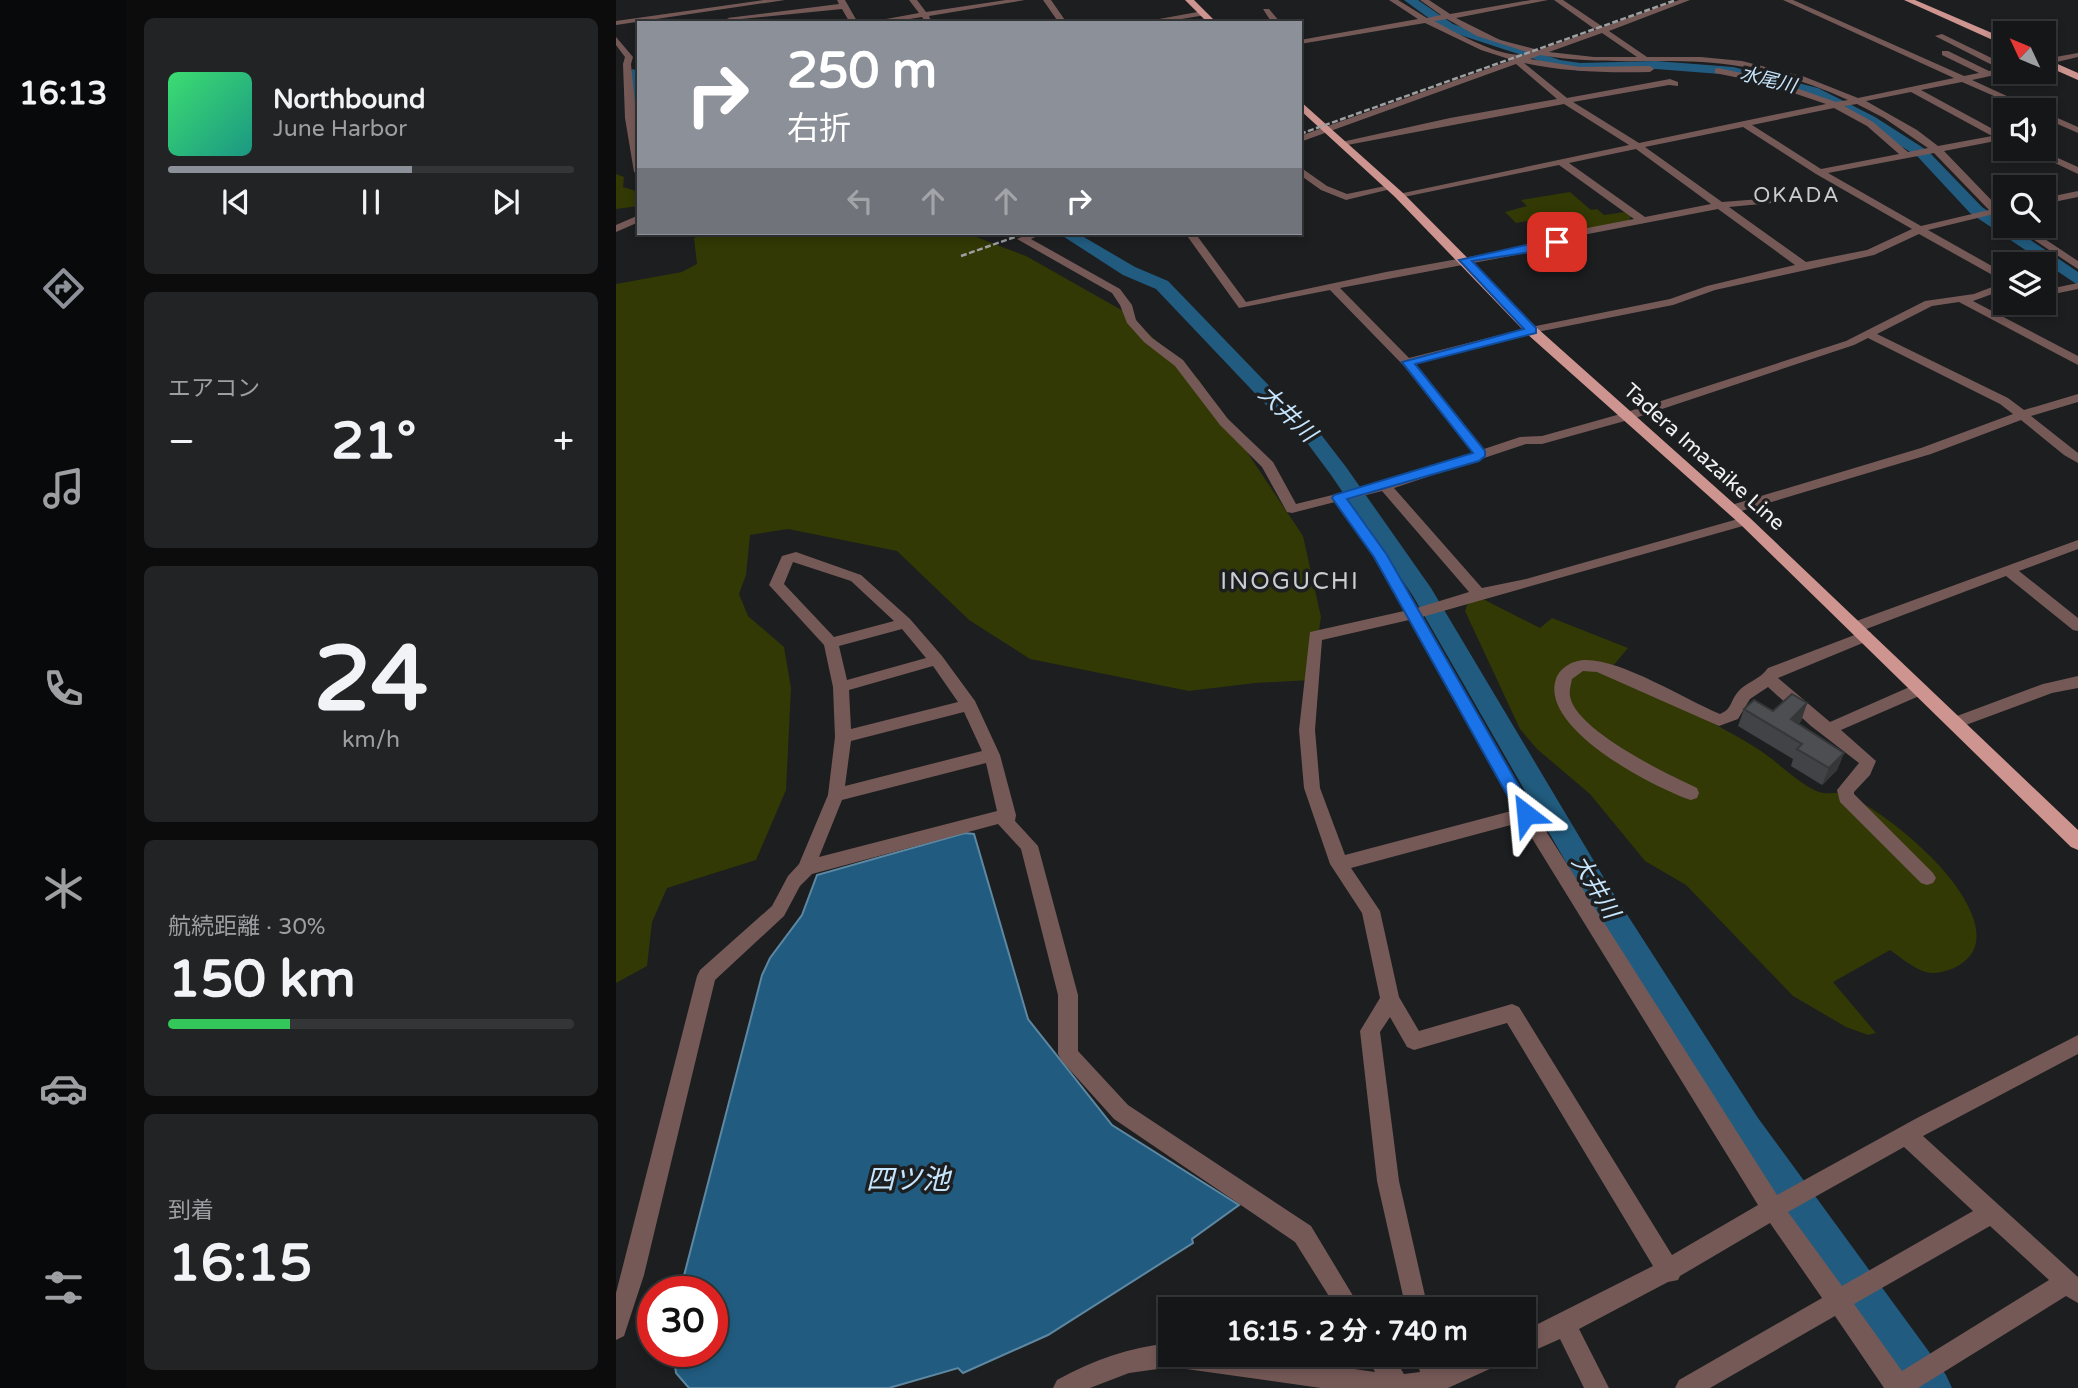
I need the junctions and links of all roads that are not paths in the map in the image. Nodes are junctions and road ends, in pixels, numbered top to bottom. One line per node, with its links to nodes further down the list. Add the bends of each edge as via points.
1 (781, 0): 15 (street)
2 (914, 0): 19 (street)
3 (1021, 0): 19 (street)
4 (1047, 0): 26 (street)
5 (1189, 0): 18 (main road)
6 (1393, 0): 21 (street)
7 (1424, 0): 20 (street)
8 (1544, 0): 20 (street)
9 (1558, 0): 31 (street)
10 (1660, 0): 31 (street)
11 (1686, 0): 32 (street)
12 (1787, 0): 52 (street)
13 (1908, 0): 33 (main road)
14 (1921, 0): 33 (main road)
15 (726, 3): 23 (street); 30 (street)
16 (843, 3): 23 (street); 24 (street)
17 (1266, 11): 29 (street)
18 (1203, 13): 27 (street); 28 (main road)
19 (922, 15): 22 (street); 25 (street)
20 (1447, 15): 21 (street); 38 (street, via 1486,36)
21 (1422, 19): 37 (street); 41 (street, via 1465,42)
22 (913, 20)
23 (732, 21)
24 (853, 21)
25 (928, 21)
26 (1062, 21)
27 (1153, 21)
28 (1211, 21)
29 (1275, 21)
30 (616, 23)
31 (1594, 23): 32 (street); 38 (street)
32 (1604, 30): 39 (street); 44 (street)
33 (1985, 33): 35 (main road)
34 (1939, 36): 47 (street)
35 (1993, 37)
36 (616, 39): 43 (street)
37 (1302, 42)
38 (1524, 48): 39 (street); 41 (street)
39 (1540, 52): 44 (street, via 1586,59); 45 (street)
40 (1945, 54): 50 (street)
41 (1504, 55): 45 (street); 62 (street)
42 (2078, 55): 46 (street)
43 (634, 57): 71 (street, via 627,64)
44 (1645, 59): 57 (street, via 1742,64 1820,85)
45 (1519, 60): 56 (street); 58 (street, via 1593,71 1721,72 1780,83); 62 (street)
46 (2056, 60)
47 (1993, 63)
48 (2056, 67): 51 (main road)
49 (1993, 73): 50 (street)
50 (1988, 74): 52 (street)
51 (2078, 77)
52 (1963, 79): 54 (street); 55 (street)
53 (1675, 84): 56 (street)
54 (1914, 90): 57 (street); 65 (street)
55 (2006, 98)
56 (1566, 101): 68 (street); 69 (street)
57 (1857, 101): 58 (street); 70 (street)
58 (1829, 105): 61 (street); 72 (street, via 1880,132)
59 (1302, 106): 62 (main road, Tadera Imazaike Line)
60 (2058, 121): 64 (street)
61 (1743, 123): 69 (street); 77 (street)
62 (1322, 125): 63 (street); 66 (street); 68 (main road, Tadera Imazaike Line)
63 (1302, 127)
64 (2078, 130)
65 (1993, 131)
66 (1302, 138)
67 (1993, 139): 70 (street)
68 (1342, 143): 78 (main road, Tadera Imazaike Line)
69 (1636, 145): 74 (street); 83 (street)
70 (1938, 150): 72 (street); 82 (street)
71 (637, 152)
72 (1907, 156): 77 (street)
73 (2056, 161): 75 (street)
74 (1561, 162): 78 (street); 86 (street)
75 (2078, 171)
76 (1302, 172): 78 (street, via 1346,197)
77 (1819, 172): 88 (street)
78 (1394, 191): 92 (main road, Tadera Imazaike Line)
79 (2078, 194): 81 (street)
80 (1782, 199): 83 (street)
81 (2056, 199)
82 (1993, 203)
83 (1721, 205): 86 (street); 93 (street)
84 (1993, 213): 88 (street)
85 (637, 219): 87 (street)
86 (1643, 220): 92 (street, via 1586,231 1537,248)
87 (616, 229)
88 (1921, 229): 93 (street, via 1870,253); 95 (street)
89 (1028, 235): 111 (street, via 1022,239 1116,291 1131,321 1179,363 1224,422 1268,465 1292,509)
90 (1191, 235): 96 (street, via 1243,306)
91 (2036, 238): 94 (street)
92 (1464, 260): 96 (street); 101 (main road, Tadera Imazaike Line)
93 (1804, 266): 101 (street, via 1673,302)
94 (2078, 266)
95 (1993, 271)
96 (1332, 287): 104 (street)
97 (2075, 287): 98 (street)
98 (2056, 291)
99 (1993, 292): 100 (street)
100 (1962, 299): 102 (street, via 1929,303); 103 (street)
101 (1531, 330): 104 (street); 107 (main road, Tadera Imazaike Line)
102 (1868, 334): 106 (street); 107 (street)
103 (2078, 361)
104 (1408, 362): 108 (street)
105 (2078, 398): 106 (street)
106 (2024, 415): 109 (street); 112 (street, via 1926,451)
107 (1628, 416): 108 (street); 112 (main road, Tadera Imazaike Line)
108 (1481, 454): 110 (street)
109 (2078, 459)
110 (1385, 486): 111 (street); 116 (street)
111 (1339, 498): 117 (street, via 1380,555)
112 (1733, 509): 113 (main road, Tadera Imazaike Line)
113 (1745, 521): 116 (street, via 1579,571); 120 (main road, Tadera Imazaike Line)
114 (2078, 544): 115 (street)
115 (2008, 570): 119 (street); 120 (street)
116 (1479, 594): 117 (street)
117 (1413, 614): 134 (street); 137 (street, via 1315,636 1307,730 1312,788)
118 (905, 623): 121 (street); 121 (street, via 856,578 796,557 787,559 776,585); 122 (street)
119 (2078, 626)
120 (1861, 631): 123 (street); 126 (main road, Tadera Imazaike Line)
121 (831, 643): 125 (street)
122 (937, 660): 125 (street); 127 (street)
123 (1769, 679): 129 (street); 132 (street, via 1743,696 1731,718 1719,720 1593,666 1576,667 1566,675 1562,696 1578,727)
124 (2078, 682): 128 (street)
125 (841, 687): 130 (street)
126 (1920, 689): 128 (main road, Tadera Imazaike Line); 129 (street)
127 (969, 705): 130 (street); 131 (street)
128 (1955, 723): 136 (main road, Tadera Imazaike Line)
129 (1829, 729): 139 (street, via 1868,761 1845,790 1846,797)
130 (843, 737): 133 (street)
131 (992, 755): 133 (street); 135 (street)
132 (1690, 793)
133 (836, 795): 138 (street)
134 (1526, 814): 137 (street); 143 (street)
135 (1007, 815): 138 (street); 147 (street, via 1006,823 1029,846 1068,995 1068,1054 1121,1112 1303,1234)
136 (2075, 836)
137 (1339, 864): 140 (street, via 1371,911)
138 (806, 868): 151 (street, via 778,911 707,976)
139 (1927, 878)
140 (1390, 999): 145 (street, via 1414,1041 1512,1013); 148 (street, via 1370,1031 1388,1181)
141 (2078, 1044): 142 (street)
142 (1906, 1135): 143 (street); 144 (street)
143 (1773, 1209): 145 (street); 149 (street)
144 (1991, 1213): 146 (street); 149 (street)
145 (1670, 1272): 150 (street)
146 (2072, 1287): 158 (street)
147 (1342, 1297)
148 (1414, 1297)
149 (1837, 1299): 158 (street); 161 (street)
150 (1565, 1325): 152 (street); 160 (street)
151 (616, 1328)
152 (1536, 1338)
153 (1386, 1367): 157 (street)
154 (1430, 1367): 156 (street)
155 (1468, 1367): 156 (street)
156 (1434, 1382): 157 (street)
157 (1398, 1387): 159 (street, via 1172,1355 1138,1357)
158 (1898, 1387)
159 (1065, 1388)
160 (1597, 1388)
161 (1687, 1388)

